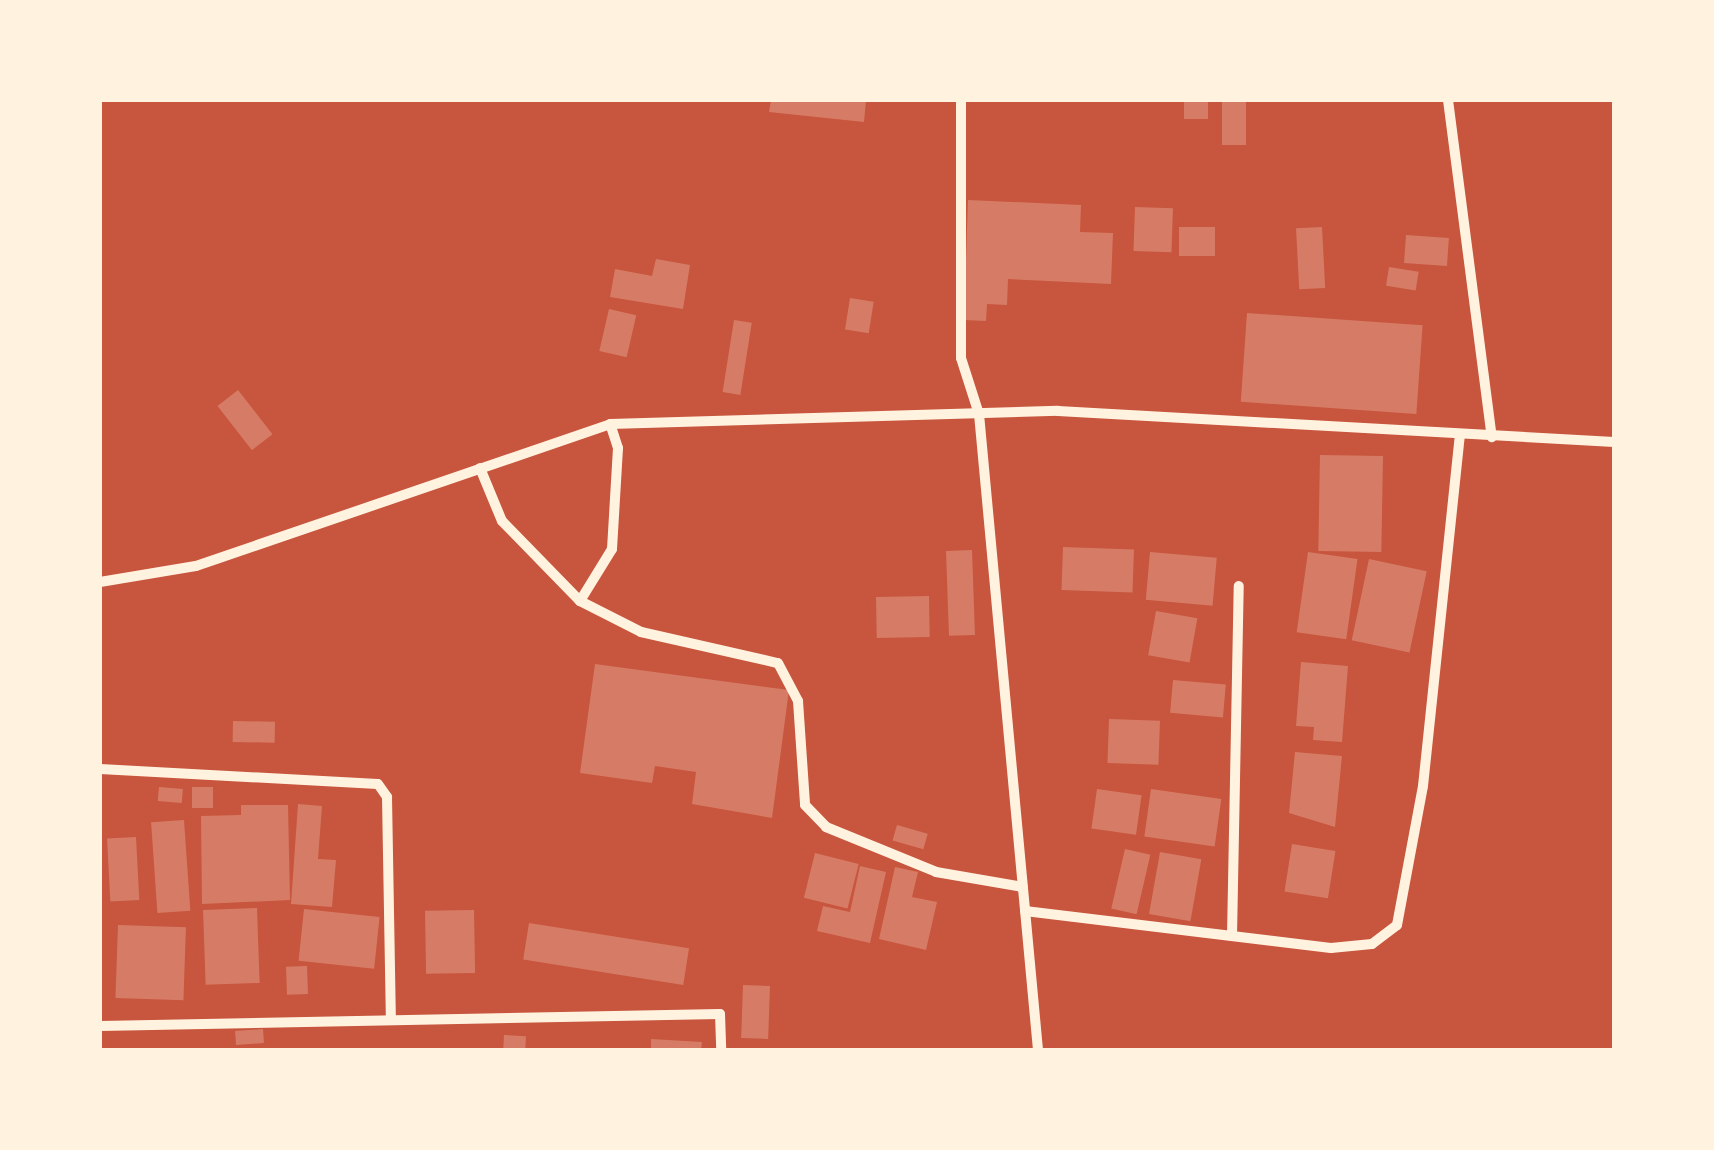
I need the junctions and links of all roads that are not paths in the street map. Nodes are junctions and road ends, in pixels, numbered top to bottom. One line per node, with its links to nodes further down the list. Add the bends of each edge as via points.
1 (961, 100): 3 (street, via 960,358)
2 (1448, 100): 6 (street)
3 (979, 414): 4 (street); 5 (street); 13 (street)
4 (610, 424): 8 (street); 11 (street, via 618,448 612,550)
5 (1460, 435): 6 (street); 15 (street, via 1423,786 1397,925 1372,944 1330,948)
6 (1492, 437): 7 (street)
7 (1614, 442)
8 (480, 468): 9 (street, via 196,566); 11 (street, via 502,521)
9 (100, 582)
10 (1239, 586): 15 (street)
11 (580, 602): 13 (street, via 640,632 778,663 798,701 805,805 826,826 936,872)
12 (100, 769): 16 (street, via 378,784 387,797)
13 (1023, 887): 14 (street)
14 (1025, 911): 15 (street); 19 (street)
15 (1232, 936)
16 (391, 1020): 17 (street); 18 (street, via 720,1014)
17 (100, 1026)
18 (721, 1050)
19 (1038, 1050)

